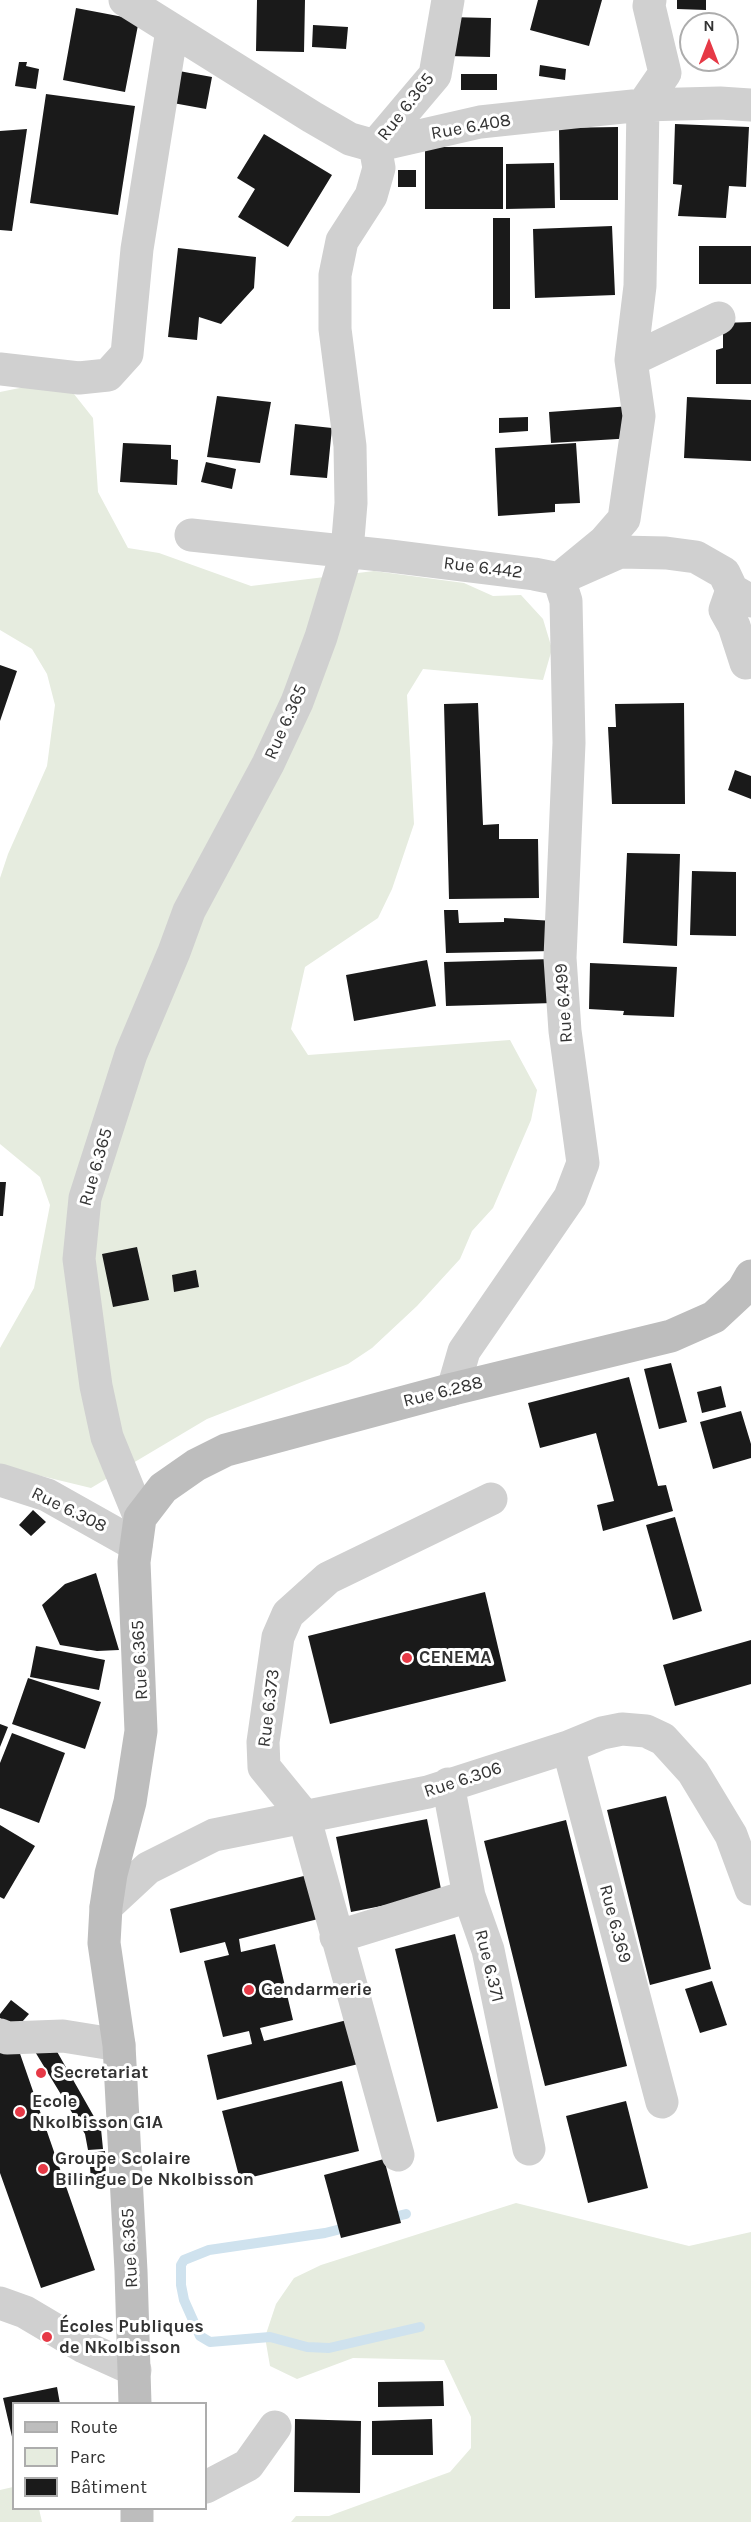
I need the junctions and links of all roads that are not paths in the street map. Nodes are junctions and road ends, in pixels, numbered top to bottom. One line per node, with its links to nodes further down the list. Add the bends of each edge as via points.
1 (125, 0): 4 (street)
2 (448, 0): 7 (street, Rue 6.365, via 435,75)
3 (650, 0): 5 (street, via 665,73)
4 (172, 30): 7 (street, via 350,139); 10 (street, via 137,249 127,354 108,375 79,378)
5 (643, 105): 6 (street, Rue 6.408); 7 (street, Rue 6.408, via 480,122); 9 (street, via 640,286)
6 (751, 105)
7 (375, 146): 12 (street, Rue 6.365, via 379,168 371,196 342,242 335,275 335,329 350,446)
8 (719, 318): 9 (street)
9 (631, 360): 13 (street, via 639,416 624,519 604,542)
10 (0, 369)
11 (191, 535): 12 (street, Rue 6.442)
12 (347, 551): 13 (street, Rue 6.442); 20 (street, Rue 6.365, via 297,702 189,911 131,1054 85,1198 79,1259 96,1386 107,1437)
13 (559, 579): 14 (street, via 620,552 666,553 696,557 724,573); 17 (street, Rue 6.499, via 566,601 569,743 560,958 565,1031 583,1162 570,1197 464,1351)
14 (741, 596): 15 (street, via 725,610)
15 (746, 663)
16 (751, 1276): 17 (street, Rue 6.288, via 743,1290 714,1317 671,1336)
17 (453, 1389): 20 (street, Rue 6.288, via 226,1449 163,1488)
18 (0, 1480): 20 (street, Rue 6.308)
19 (490, 1499): 23 (street, Rue 6.373, via 328,1578 288,1614 278,1637 263,1742 264,1767)
20 (138, 1532): 26 (street, Rue 6.365, via 134,1562 141,1731 130,1802)
21 (568, 1746): 22 (street, Rue 6.306); 24 (street, Rue 6.306, via 622,1729 646,1731 663,1739 693,1772 725,1826); 30 (street, Rue 6.369)
22 (448, 1784): 23 (street, Rue 6.306, via 428,1792); 25 (street, Rue 6.371)
23 (304, 1816): 26 (street, Rue 6.306, via 214,1836 192,1845 148,1868); 27 (street, Rue 6.373)
24 (751, 1889)
25 (469, 1896): 27 (street); 31 (street, Rue 6.371, via 488,1950)
26 (106, 1907): 29 (street, Rue 6.365, via 105,1943)
27 (336, 1937): 32 (street, Rue 6.373)
28 (0, 2036): 29 (street, via 63,2036)
29 (119, 2045): 34 (street, Rue 6.365)
30 (662, 2102)
31 (529, 2149)
32 (398, 2155)
33 (0, 2303): 34 (street, via 25,2312 84,2347)
34 (135, 2370): 35 (street, Rue 6.365)
35 (135, 2402)
36 (275, 2427): 37 (street, via 248,2465)
37 (207, 2486)

